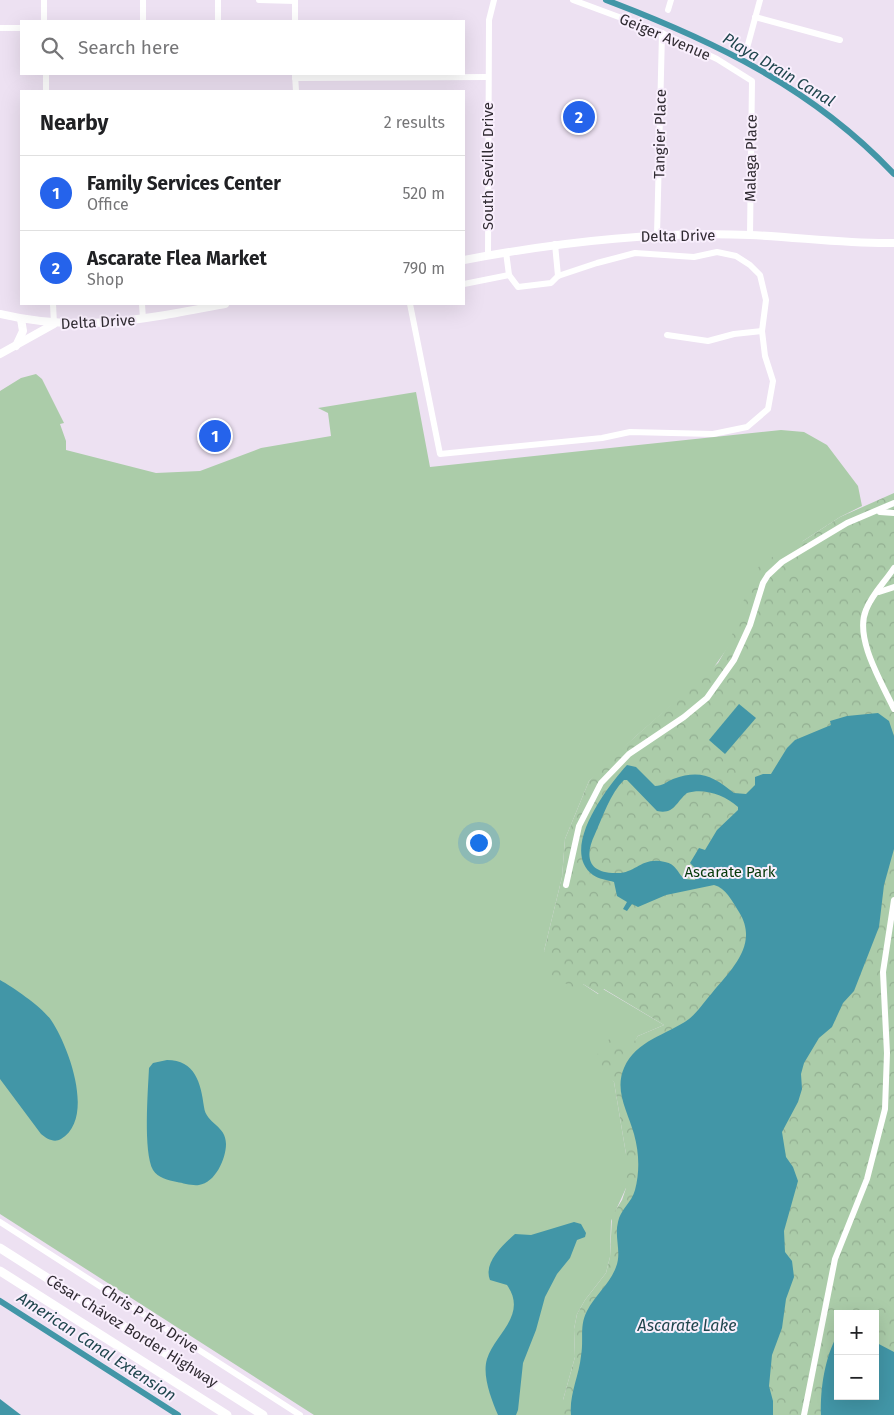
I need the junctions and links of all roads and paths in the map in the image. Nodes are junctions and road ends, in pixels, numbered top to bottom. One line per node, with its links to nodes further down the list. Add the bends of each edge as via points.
1 (44, 0): 12 (street)
2 (143, 0): 13 (street)
3 (218, 0): 14 (street)
4 (259, 0): 5 (street)
5 (296, 0): 15 (street)
6 (494, 0): 23 (street, South Seville Drive, via 489,20)
7 (573, 0): 18 (street, Geiger Avenue)
8 (671, 0): 10 (street)
9 (760, 0): 11 (street)
10 (668, 10)
11 (755, 17): 19 (street); 20 (street)
12 (44, 20)
13 (143, 20)
14 (218, 20)
15 (295, 20)
16 (0, 28): 17 (street)
17 (20, 28)
18 (662, 34): 24 (street, Geiger Avenue, via 717,59); 27 (street, Tangier Place)
19 (840, 40)
20 (747, 48)
21 (46, 75): 25 (street)
22 (295, 76): 23 (street); 26 (street)
23 (488, 77): 32 (street, South Seville Drive)
24 (752, 81): 28 (street, Malaga Place)
25 (46, 90)
26 (296, 90)
27 (657, 235): 28 (main road, Delta Drive); 30 (main road, Delta Drive)
28 (750, 235): 29 (main road, Delta Drive)
29 (894, 243)
30 (555, 244): 31 (main road, Delta Drive); 35 (street)
31 (506, 252): 32 (main road, Delta Drive); 34 (street)
32 (488, 255): 33 (main road, Delta Drive)
33 (465, 260)
34 (509, 275): 35 (street, via 518,287 551,283); 36 (street)
35 (558, 276): 45 (street, via 636,253 694,257 717,252 736,256 750,264 760,276 766,300)
36 (465, 284)
37 (53, 305): 44 (street)
38 (142, 305): 43 (street)
39 (219, 305): 43 (main road, Delta Drive)
40 (410, 305): 45 (street, via 438,451 445,455 630,432 713,434 747,428 768,409 773,381)
41 (0, 314): 42 (main road, Delta Drive)
42 (21, 319): 44 (main road, Delta Drive); 47 (main road, via 23,331)
43 (142, 319): 44 (main road, Delta Drive)
44 (54, 324): 47 (main road)
45 (762, 331): 46 (street, via 708,341)
46 (667, 335)
47 (16, 346): 48 (main road)
48 (0, 354)
49 (894, 504): 50 (street)
50 (876, 512): 51 (street); 56 (street, via 847,523 782,562 768,575 734,660 707,698 684,718 628,754 602,783 579,826)
51 (894, 513)
52 (894, 568): 54 (street)
53 (894, 587): 54 (street)
54 (876, 593): 55 (street, via 864,614 863,634)
55 (894, 709)
56 (566, 885)
57 (894, 900): 64 (street, via 883,972 887,1054 885,1109 867,1179 835,1259)
58 (0, 1222): 63 (street, Chris P Fox Drive)
59 (0, 1248): 62 (highway, César Chávez Border Highway)
60 (0, 1271): 61 (highway, César Chávez Border Highway)
61 (227, 1415)
62 (263, 1415)
63 (300, 1415)
64 (804, 1415)

